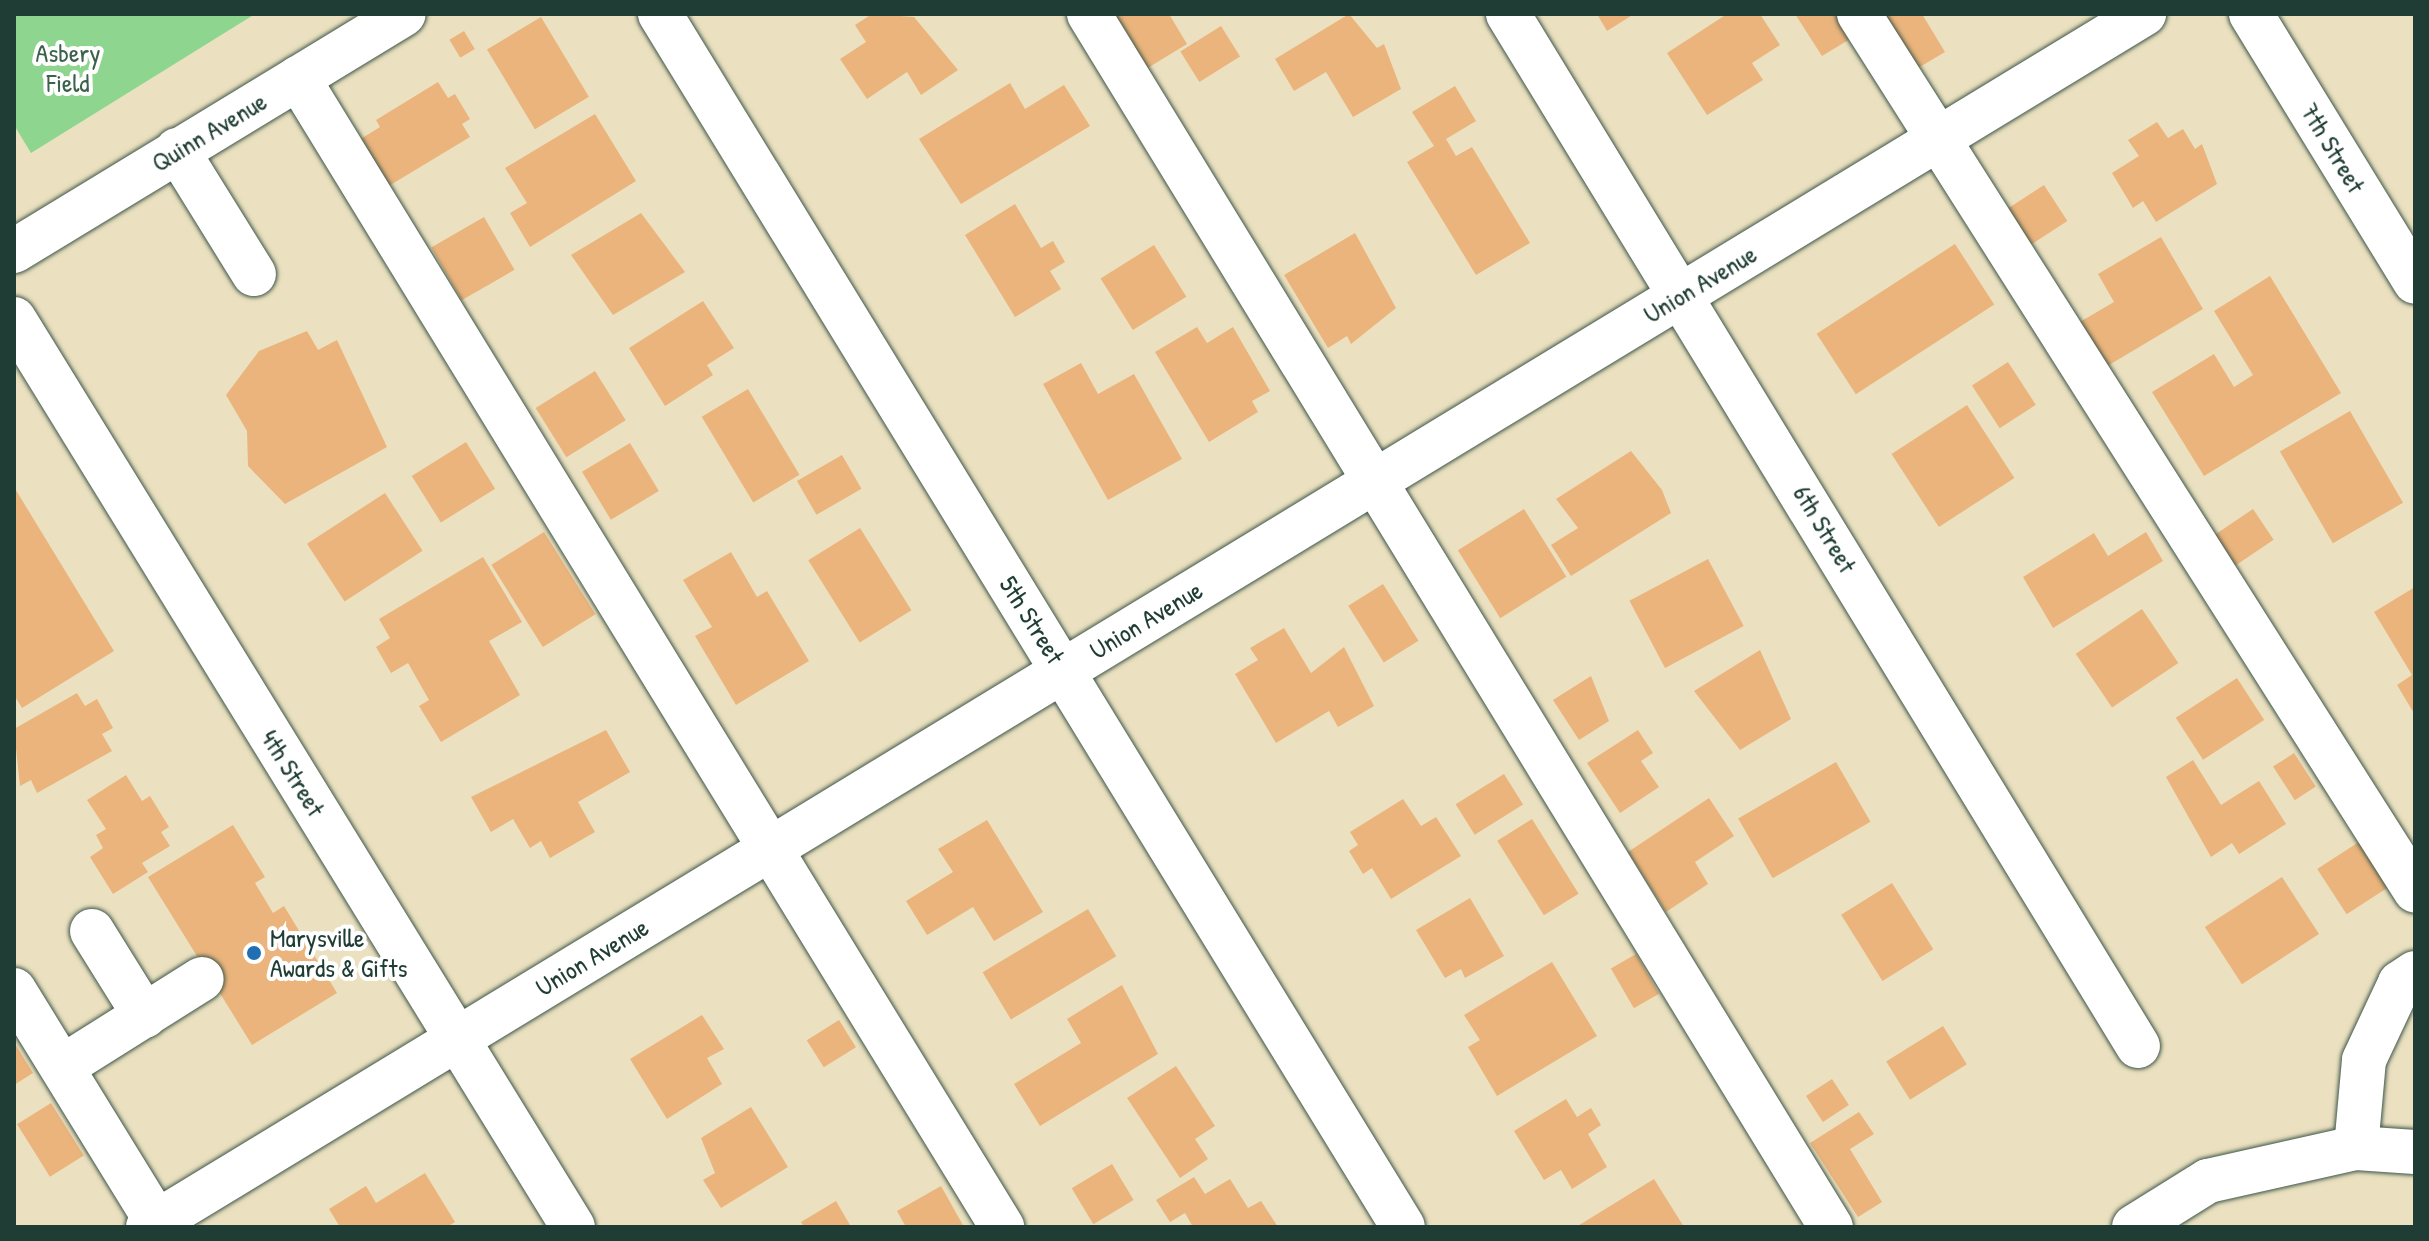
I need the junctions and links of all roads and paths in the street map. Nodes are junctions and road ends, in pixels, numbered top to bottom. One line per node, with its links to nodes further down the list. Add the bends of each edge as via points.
1 (404, 14): 8 (street, Quinn Avenue)
2 (660, 14): 17 (street, 5th Street)
3 (1089, 14): 16 (street)
4 (1508, 14): 14 (street, 6th Street)
5 (1859, 14): 9 (street)
6 (2144, 14): 9 (street, Union Avenue)
7 (2251, 14): 13 (street, 7th Street)
8 (298, 78): 10 (street, Quinn Avenue); 18 (street)
9 (1936, 140): 14 (street, Union Avenue); 19 (street)
10 (177, 150): 11 (street, Quinn Avenue); 12 (street)
11 (14, 251)
12 (254, 274)
13 (2415, 282)
14 (1683, 294): 16 (street, Union Avenue); 26 (street, 6th Street)
15 (14, 319): 25 (street, 4th Street)
16 (1376, 480): 17 (street, Union Avenue); 34 (street)
17 (1063, 671): 18 (street, Union Avenue); 33 (street, 5th Street)
18 (770, 849): 25 (street, Union Avenue); 32 (street)
19 (2415, 890)
20 (92, 931): 24 (street)
21 (2415, 973): 28 (street, via 2400,983 2364,1060)
22 (202, 979): 24 (street)
23 (14, 990): 27 (street)
24 (145, 1016): 27 (street)
25 (457, 1039): 30 (street, Union Avenue); 31 (street, 4th Street)
26 (2138, 1046)
27 (62, 1067): 30 (street)
28 (2356, 1148): 29 (street); 35 (street, via 2208,1181)
29 (2415, 1152)
30 (155, 1225)
31 (573, 1227)
32 (1002, 1227)
33 (1403, 1227)
34 (1831, 1227)
35 (2134, 1227)

